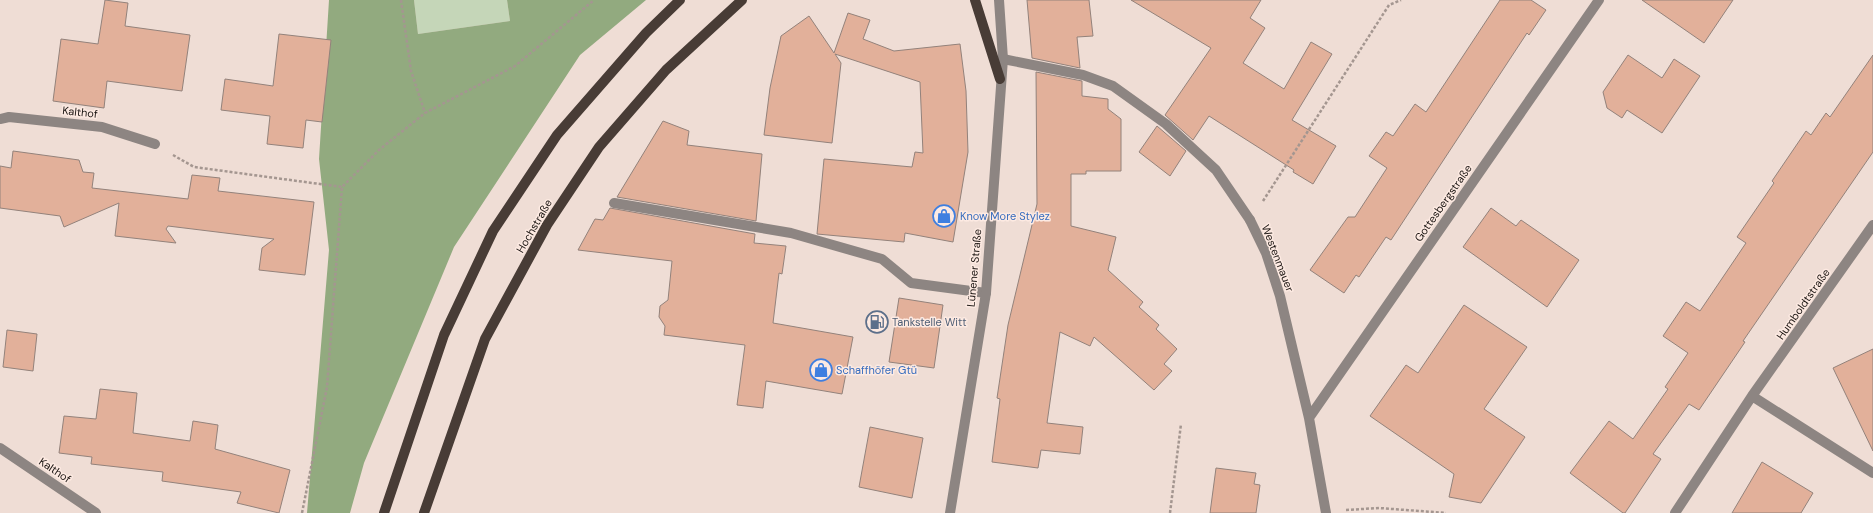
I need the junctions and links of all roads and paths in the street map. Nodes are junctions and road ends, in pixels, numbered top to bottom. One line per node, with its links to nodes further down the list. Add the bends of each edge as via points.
1 (401, 0): 11 (path, via 411,71)
2 (594, 0): 11 (path, via 515,66)
3 (680, 0): 27 (main road, via 646,33 557,135 494,231 444,334)
4 (742, 0): 28 (main road, Hochstraße, via 666,70 604,141 547,224 485,339)
5 (975, 0): 10 (main road)
6 (999, 0): 9 (street, Lünener Straße)
7 (1401, 0): 16 (path, via 1389,6)
8 (1597, 1): 20 (street, Gottesbergstraße)
9 (1002, 59): 10 (street, Lünener Straße); 16 (street, Westenmauer, via 1083,75 1113,86 1166,124 1216,170)
10 (1000, 79): 18 (street, Lünener Straße)
11 (425, 113): 14 (path, via 379,150)
12 (0, 119): 13 (street, Kalthof, via 9,117 102,127)
13 (155, 144): 14 (path, via 194,167)
14 (342, 187): 26 (path, via 326,387)
15 (614, 203): 18 (street, via 791,234 882,259 912,283)
16 (1250, 220): 20 (street, Westenmauer, via 1266,253 1280,296)
17 (1873, 225): 19 (street, Humboldtstraße)
18 (986, 293): 29 (street, Lünener Straße)
19 (1752, 396): 23 (street); 32 (street, Humboldtstraße)
20 (1308, 418): 24 (street, Westenmauer)
21 (1181, 424): 30 (path)
22 (0, 448): 25 (street, Kalthof)
23 (1873, 473)
24 (1326, 512): 31 (path, via 1379,508)
25 (96, 513)
26 (302, 513)
27 (384, 513)
28 (424, 513)
29 (950, 513)
30 (1170, 513)
31 (1446, 513)
32 (1675, 513)

